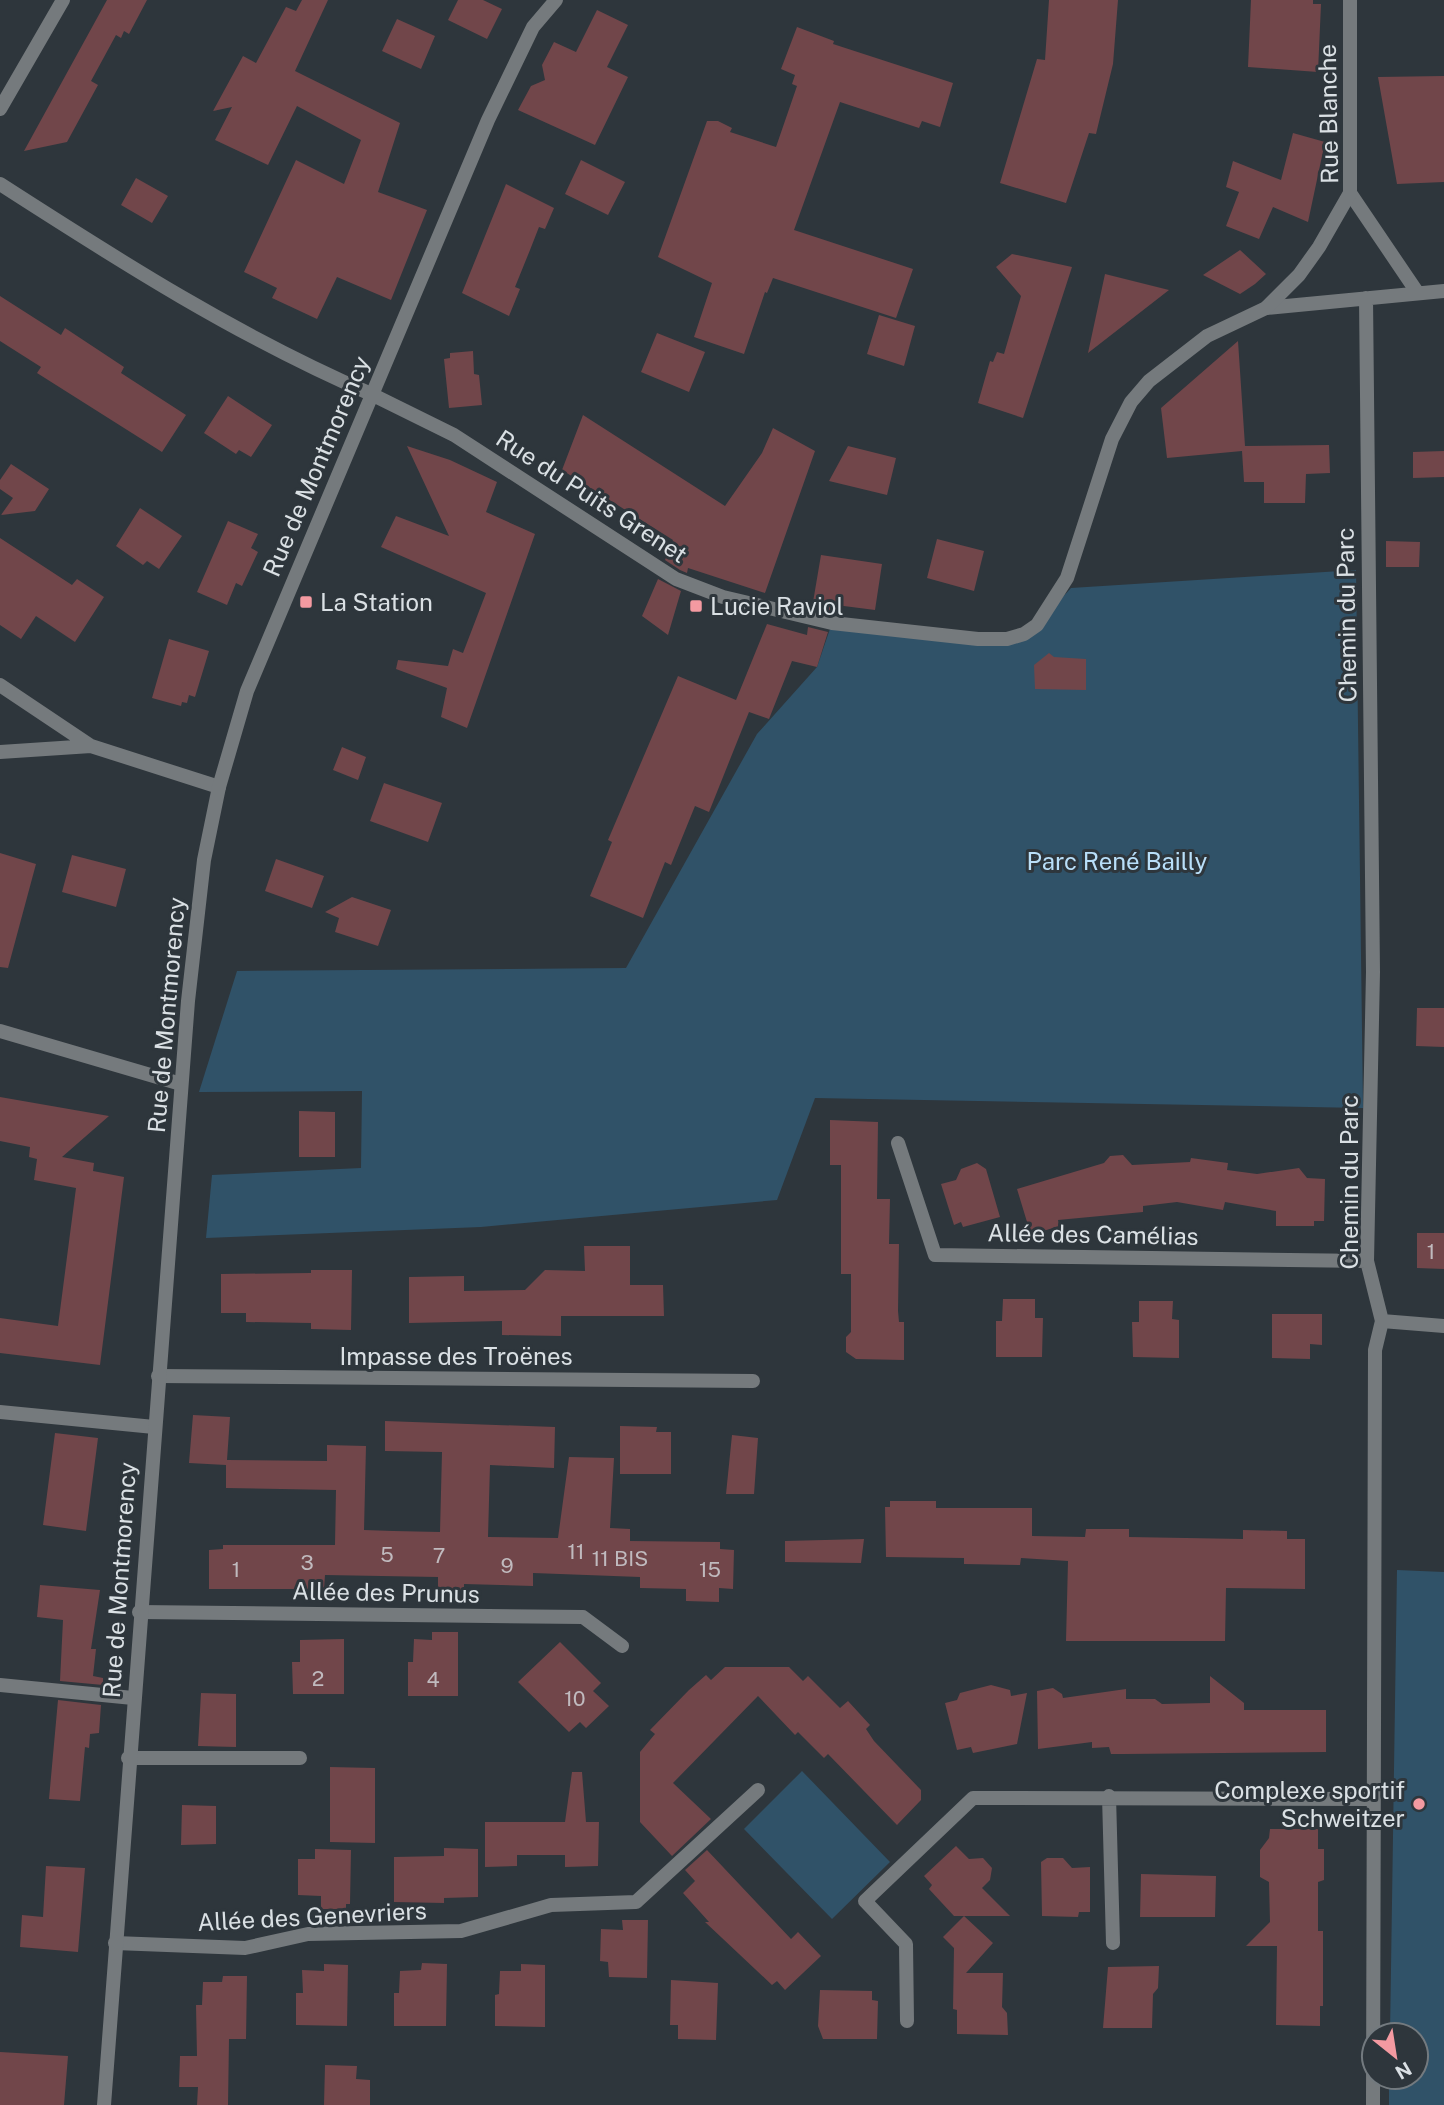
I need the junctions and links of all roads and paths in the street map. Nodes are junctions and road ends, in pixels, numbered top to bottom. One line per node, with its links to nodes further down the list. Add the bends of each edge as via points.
1 (64, 0): 4 (street)
2 (556, 0): 11 (street, Rue de Montmorency, via 533,27 494,108)
3 (1350, 0): 6 (street, Rue Blanche)
4 (0, 109)
5 (0, 184): 11 (street, Rue du Puits Grenet, via 161,288)
6 (1350, 193): 8 (street, Rue Blanche); 10 (street, via 1299,275)
7 (1444, 291): 8 (street, Rue du Puits Grenet)
8 (1417, 292): 9 (street, Rue du Puits Grenet)
9 (1366, 298): 10 (street, Rue du Puits Grenet); 19 (street, Chemin du Parc, via 1373,972)
10 (1266, 308): 11 (street, Rue du Puits Grenet, via 1207,336 1149,381 1131,402 1112,439 1067,578 1037,625 1007,639 832,623 711,593 665,572 454,435)
11 (371, 394): 15 (street, Rue de Montmorency, via 247,691)
12 (0, 685): 13 (street)
13 (91, 746): 14 (street); 15 (street)
14 (0, 752)
15 (219, 787): 17 (street, Rue de Montmorency, via 204,860)
16 (0, 1031): 17 (street)
17 (181, 1084): 22 (street, Rue de Montmorency)
18 (898, 1143): 19 (street, Allée des Camélias, via 935,1255)
19 (1367, 1261): 20 (street, Chemin du Parc)
20 (1382, 1321): 21 (street); 34 (street, Chemin du Parc, via 1375,1350)
21 (1444, 1326)
22 (158, 1376): 23 (street, Impasse des Troënes); 25 (street, Rue de Montmorency)
23 (753, 1381)
24 (0, 1412): 25 (street)
25 (154, 1427): 26 (street, Rue de Montmorency)
26 (139, 1612): 27 (street, Allée des Prunus, via 583,1617); 29 (street, Rue de Montmorency)
27 (622, 1646)
28 (0, 1685): 29 (street)
29 (133, 1698): 30 (street, Rue de Montmorency)
30 (128, 1758): 31 (street); 35 (street, Rue de Montmorency)
31 (300, 1758)
32 (758, 1790): 35 (street, Allée des Genevriers, via 636,1902 551,1905 461,1931 308,1934 244,1948)
33 (1109, 1796): 34 (street); 36 (street); 37 (street, via 973,1798 865,1901 906,1944)
34 (1372, 1799): 39 (street, Chemin du Parc)
35 (115, 1943): 38 (street, Rue de Montmorency)
36 (1113, 1943)
37 (907, 2021)
38 (104, 2105)
39 (1373, 2105)

